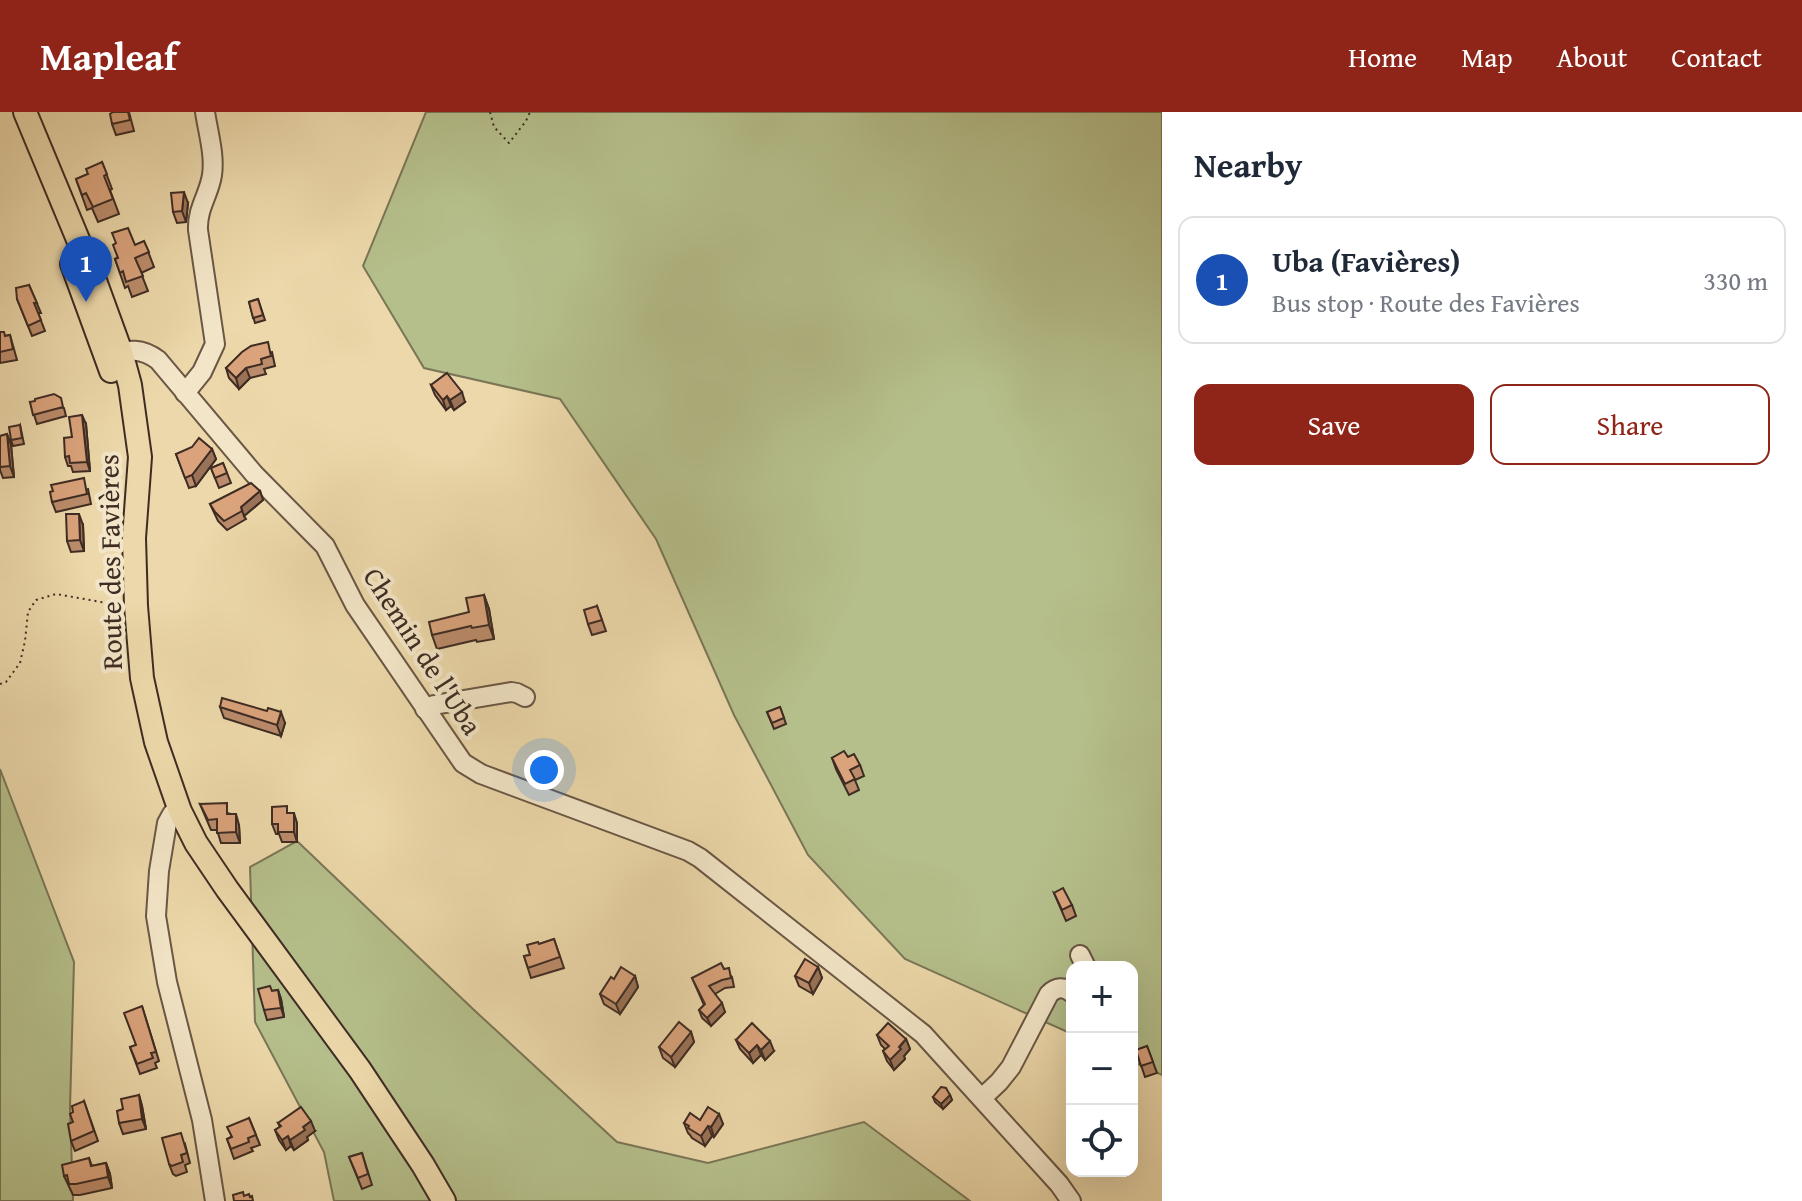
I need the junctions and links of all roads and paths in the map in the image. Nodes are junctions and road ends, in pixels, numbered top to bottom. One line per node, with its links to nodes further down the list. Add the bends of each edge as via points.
1 (25, 112): 5 (main road, via 63,238)
2 (205, 112): 6 (street, via 212,174 198,230 215,344)
3 (490, 112): 4 (path, via 494,127 509,143)
4 (530, 112)
5 (114, 354): 6 (street, Chemin de l'Uba, via 139,350 152,356); 7 (main road, Route des Favières, via 123,411)
6 (185, 393): 10 (street, Chemin de l'Uba, via 325,546 355,605)
7 (136, 606): 8 (path, via 56,594 36,600 28,612 20,663); 11 (main road, Route des Favières, via 147,703)
8 (0, 684)
9 (525, 697): 10 (street, via 511,692)
10 (425, 709): 13 (street, Chemin de l'Uba, via 474,771 700,858 923,1034)
11 (180, 811): 14 (street, via 168,818 156,916); 15 (main road, Route des Favières, via 196,843 360,1070)
12 (1066, 990): 13 (street, via 1049,994 1011,1067)
13 (982, 1098): 16 (street, Chemin de l'Uba)
14 (215, 1201)
15 (444, 1201)
16 (1071, 1201)

